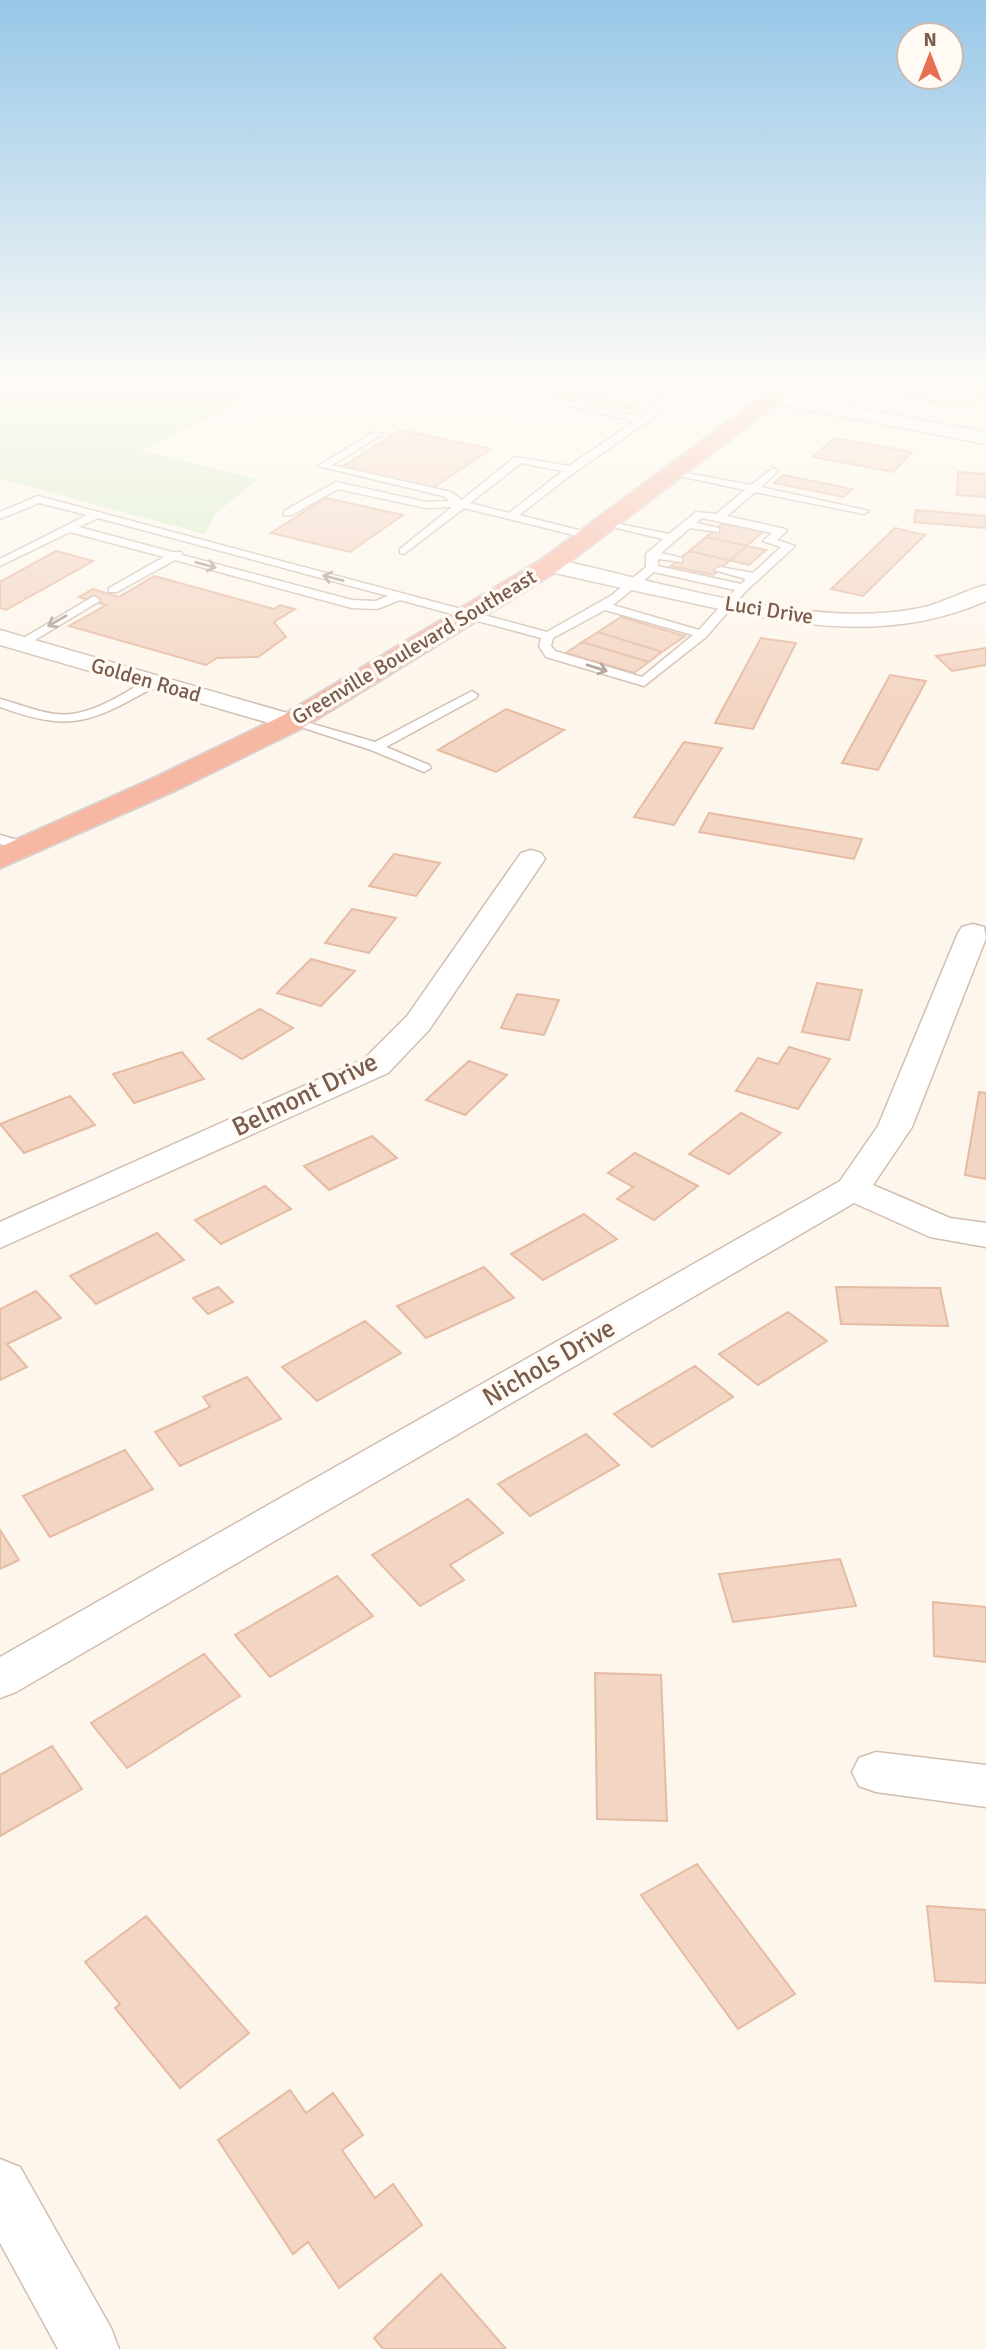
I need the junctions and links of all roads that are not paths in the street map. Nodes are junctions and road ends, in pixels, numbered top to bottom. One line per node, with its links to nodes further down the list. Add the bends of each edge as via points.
1 (326, 491): 11 (lane)
2 (361, 491): 9 (lane, via 426,505)
3 (432, 491): 9 (lane)
4 (478, 491): 9 (lane)
5 (544, 491): 14 (lane)
6 (650, 491): 17 (highway, Greenville Boulevard Southeast)
7 (749, 491): 15 (lane)
8 (765, 491): 10 (lane)
9 (461, 504): 14 (lane); 22 (lane)
10 (864, 511)
11 (288, 513)
12 (97, 514): 13 (lane, via 38,499); 16 (lane); 20 (lane)
13 (0, 516)
14 (511, 516): 17 (lane)
15 (716, 524): 18 (lane, via 700,514); 21 (lane, via 781,531)
16 (69, 528): 24 (lane); 26 (lane)
17 (599, 529): 18 (lane); 27 (highway, Greenville Boulevard Southeast)
18 (671, 538): 23 (lane)
19 (755, 539): 21 (lane)
20 (198, 541): 24 (lane); 33 (lane, one-way to 20)
21 (769, 541): 30 (lane, via 789,546)
22 (404, 551)
23 (652, 554): 25 (lane); 29 (lane)
24 (173, 556): 31 (lane); 33 (lane, one-way to 33, via 352,604 377,605)
25 (678, 560)
26 (0, 563)
27 (550, 565): 29 (street, Luci Drive); 37 (highway, Greenville Boulevard Southeast)
28 (720, 570): 30 (lane)
29 (644, 576): 34 (street, Luci Drive); 36 (lane)
30 (755, 577): 34 (lane)
31 (113, 590)
32 (986, 592): 34 (street, Luci Drive, via 961,606 936,612 854,621 779,616)
33 (399, 596): 37 (lane)
34 (736, 596): 38 (lane)
35 (94, 600): 40 (lane, one-way to 40)
36 (604, 606): 38 (lane); 39 (lane)
37 (469, 614): 39 (lane); 44 (highway, Greenville Boulevard Southeast)
38 (702, 634): 39 (lane, one-way to 38, via 545,646 550,654 643,682)
39 (548, 636)
40 (10, 640): 41 (street, Golden Road)
41 (154, 682): 43 (lane, via 93,714 70,719 46,718); 44 (street, Golden Road)
42 (472, 695): 45 (lane)
43 (0, 703)
44 (292, 722): 45 (lane); 48 (highway, Greenville Boulevard Southeast)
45 (376, 747): 46 (lane)
46 (424, 768)
47 (0, 839): 48 (lane)
48 (26, 848): 49 (highway, Greenville Boulevard Southeast)
49 (0, 859)
50 (531, 859): 54 (street, Belmont Drive, via 418,1023 376,1066)
51 (973, 933): 52 (street, Nichols Drive, via 895,1126)
52 (852, 1189): 53 (street, via 943,1229); 55 (street, Nichols Drive)
53 (986, 1235)
54 (0, 1236)
55 (0, 1679)
56 (876, 1772): 57 (street)
57 (986, 1786)
58 (0, 2187): 59 (street)
59 (90, 2349)

